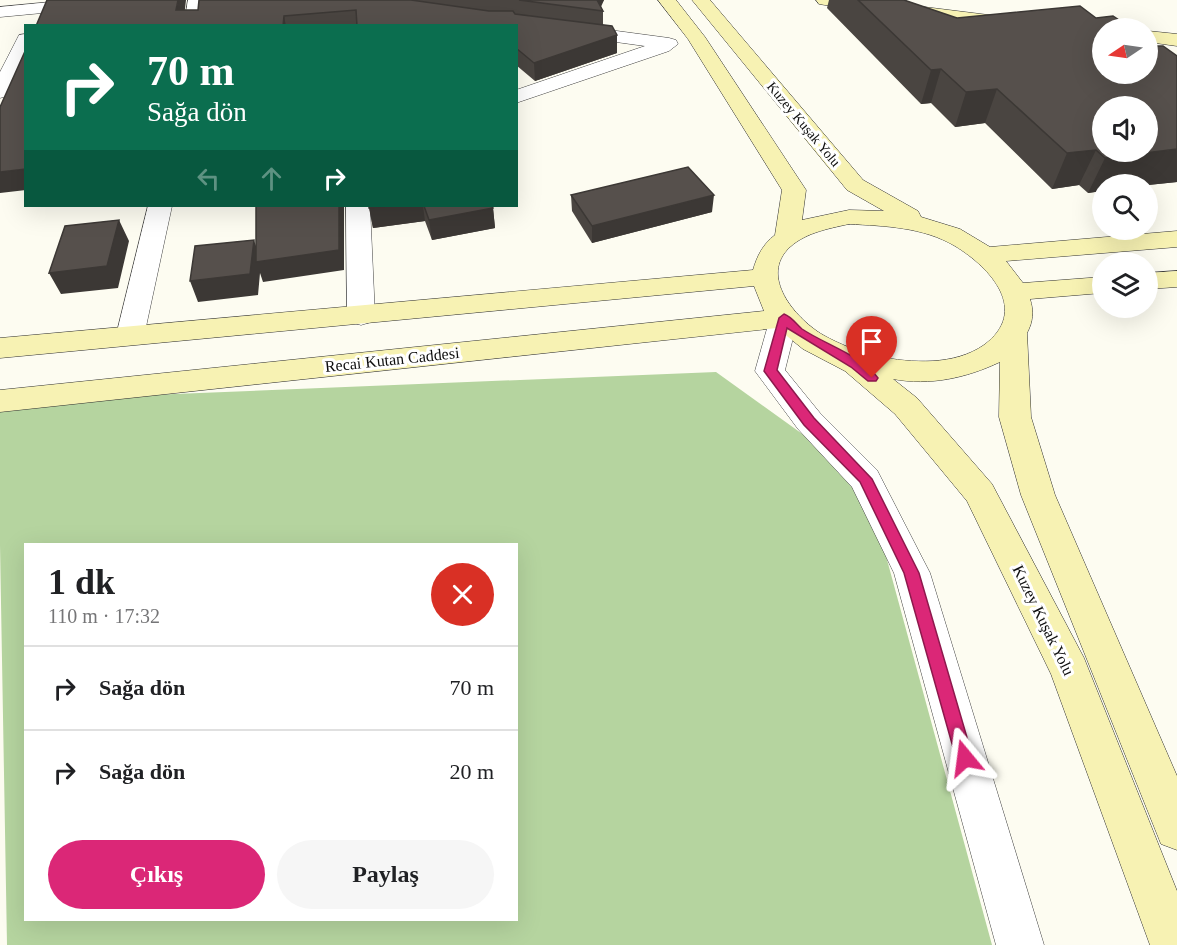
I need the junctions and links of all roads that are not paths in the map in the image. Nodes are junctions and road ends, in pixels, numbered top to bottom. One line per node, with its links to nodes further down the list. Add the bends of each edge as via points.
1 (127, 0): 6 (street)
2 (197, 0): 9 (street)
3 (667, 0): 12 (main road)
4 (701, 0): 21 (main road, Kuzey Kuşak Yolu, via 855,185)
5 (825, 0): 10 (main road)
6 (42, 4): 7 (street); 8 (street)
7 (0, 12)
8 (33, 24)
9 (193, 24)
10 (1023, 24)
11 (552, 28): 16 (street)
12 (696, 37): 16 (street); 22 (main road, via 794,190)
13 (1158, 38): 14 (main road)
14 (1177, 40)
15 (24, 43): 17 (street)
16 (669, 44): 18 (street)
17 (0, 92)
18 (518, 96)
19 (160, 207): 33 (street)
20 (358, 207): 30 (street)
21 (926, 225): 22 (main road, via 849,217 815,223); 24 (main road)
22 (787, 236): 25 (main road, via 770,255)
23 (1177, 239): 24 (main road)
24 (985, 255): 29 (main road)
25 (765, 277): 30 (main road); 31 (main road, via 773,305)
26 (1177, 279): 27 (main road)
27 (1158, 280)
28 (1092, 286): 29 (main road)
29 (1016, 292): 32 (main road, via 1021,310)
30 (361, 316): 33 (main road)
31 (784, 318): 35 (main road); 36 (main road, Recai Kutan Caddesi); 38 (street, via 770,371 809,422 865,479 912,573)
32 (1014, 335): 35 (main road, via 993,354 960,368 918,371 873,366); 37 (main road, via 1015,417 1038,495)
33 (130, 336): 34 (main road)
34 (0, 348)
35 (831, 351): 39 (main road, Kuzey Kuşak Yolu, via 855,364 906,406 980,493 1070,671)
36 (0, 401)
37 (1177, 828)
38 (1020, 945)
39 (1174, 945)

